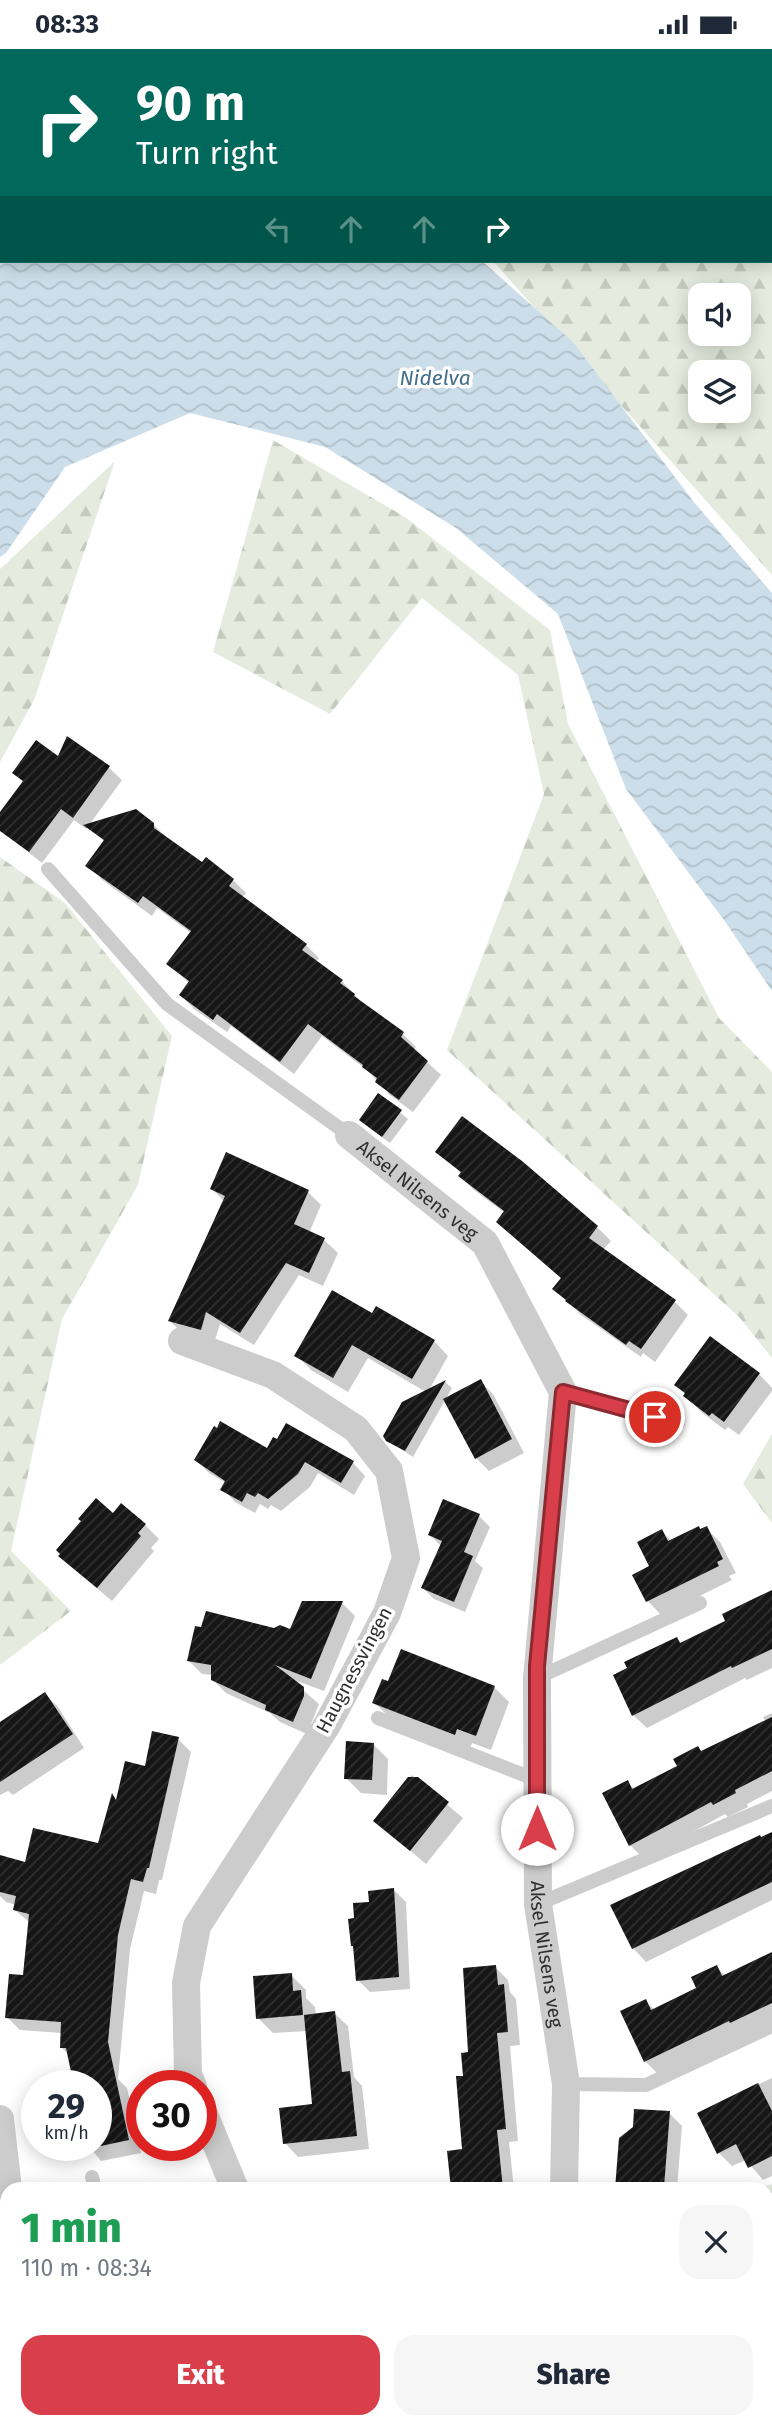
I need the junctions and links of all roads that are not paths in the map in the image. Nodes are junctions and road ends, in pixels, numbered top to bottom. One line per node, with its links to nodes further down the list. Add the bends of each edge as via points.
1 (48, 869): 2 (lane, via 167,1004)
2 (349, 1135): 4 (street, Aksel Nilsens veg, via 485,1243)
3 (182, 1341): 13 (street, Haugnessvingen, via 273,1375 355,1429 389,1471 406,1558 387,1613 327,1725 197,1926 186,1983)
4 (563, 1392): 5 (lane); 7 (street, Aksel Nilsens veg)
5 (678, 1423)
6 (700, 1603): 7 (lane)
7 (537, 1678): 9 (street, Aksel Nilsens veg)
8 (378, 1718): 9 (lane)
9 (537, 1780): 11 (street, Aksel Nilsens veg)
10 (772, 1806): 11 (lane)
11 (538, 1903): 14 (street, Aksel Nilsens veg)
12 (772, 2026): 14 (lane, via 646,2085)
13 (188, 2070)
14 (566, 2084): 19 (street, Aksel Nilsens veg)
15 (0, 2119): 17 (street)
16 (217, 2146): 18 (street)
17 (7, 2182)
18 (232, 2182)
19 (565, 2182)

